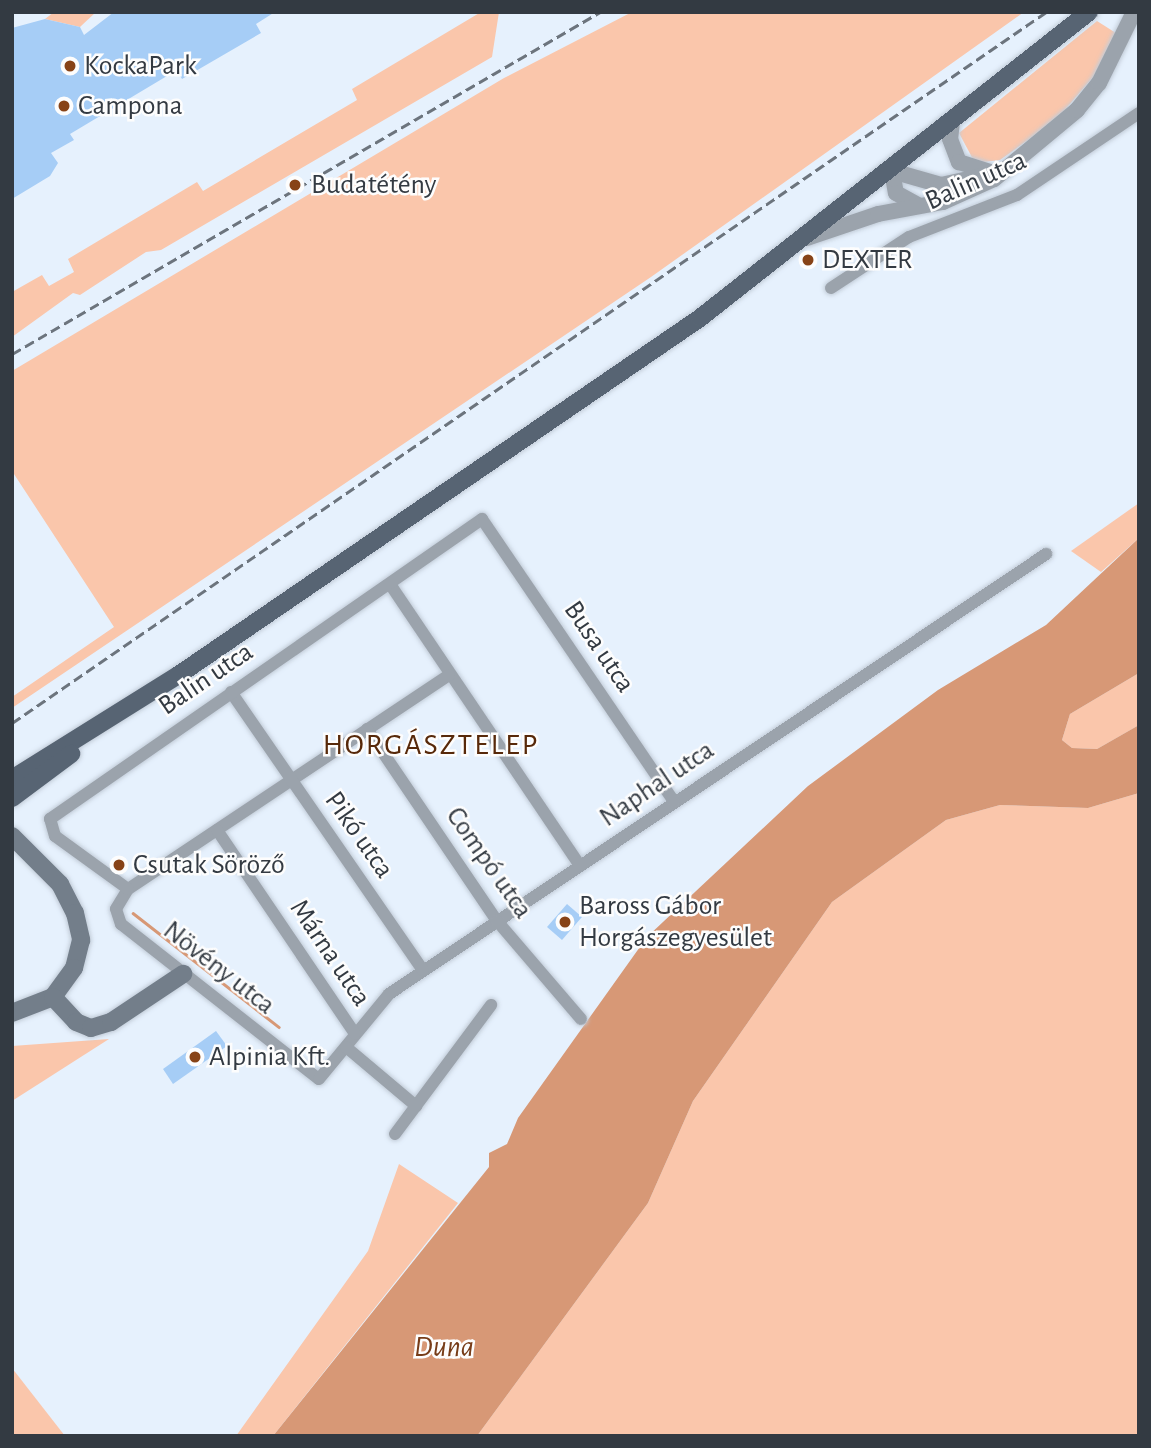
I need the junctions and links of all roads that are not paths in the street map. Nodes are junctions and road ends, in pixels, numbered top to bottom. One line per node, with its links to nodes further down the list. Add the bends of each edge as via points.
1 (1089, 12): 4 (main road)
2 (1134, 12): 5 (street, via 1116,57 1077,110)
3 (1139, 113): 10 (street, Balin utca, via 1017,195 909,237)
4 (952, 121): 6 (main road); 7 (street, via 950,139 959,163)
5 (1018, 158): 7 (street); 8 (street, via 967,193)
6 (892, 171): 7 (street, via 941,185); 8 (street, via 896,193); 9 (main road)
7 (992, 173)
8 (919, 207): 9 (street)
9 (807, 238): 15 (main road, via 700,318)
10 (831, 288)
11 (482, 519): 13 (street, Balin utca); 21 (street, Busa utca)
12 (1046, 554): 21 (street, Naphal utca)
13 (390, 584): 14 (street); 16 (street, Balin utca)
14 (449, 675): 17 (street); 24 (street)
15 (177, 676): 18 (main road); 20 (main road)
16 (231, 692): 19 (street, Pikó utca); 25 (street, Balin utca, via 48,824 55,836)
17 (367, 729): 19 (street); 26 (street, Compó utca)
18 (12, 779)
19 (291, 780): 22 (street); 27 (street, Pikó utca)
20 (12, 798)
21 (674, 802): 24 (street, Naphal utca)
22 (216, 830): 25 (street); 33 (street, Márna utca)
23 (12, 836): 29 (main road, via 60,884 80,927 74,968)
24 (580, 866): 26 (street, Naphal utca)
25 (128, 890): 28 (street, Növény utca, via 116,909 121,924)
26 (497, 921): 27 (street, Naphal utca); 32 (street, Compó utca)
27 (423, 971): 33 (street, Naphal utca, via 370,1011)
28 (183, 974): 29 (main road, via 111,1021 91,1028 76,1022); 35 (street, Növény utca)
29 (53, 996): 31 (main road)
30 (491, 1005): 36 (street)
31 (12, 1013)
32 (581, 1018)
33 (355, 1034): 34 (street, Naphal utca)
34 (346, 1047): 35 (street, Naphal utca); 36 (street)
35 (319, 1079)
36 (416, 1106): 37 (street)
37 (395, 1133)

